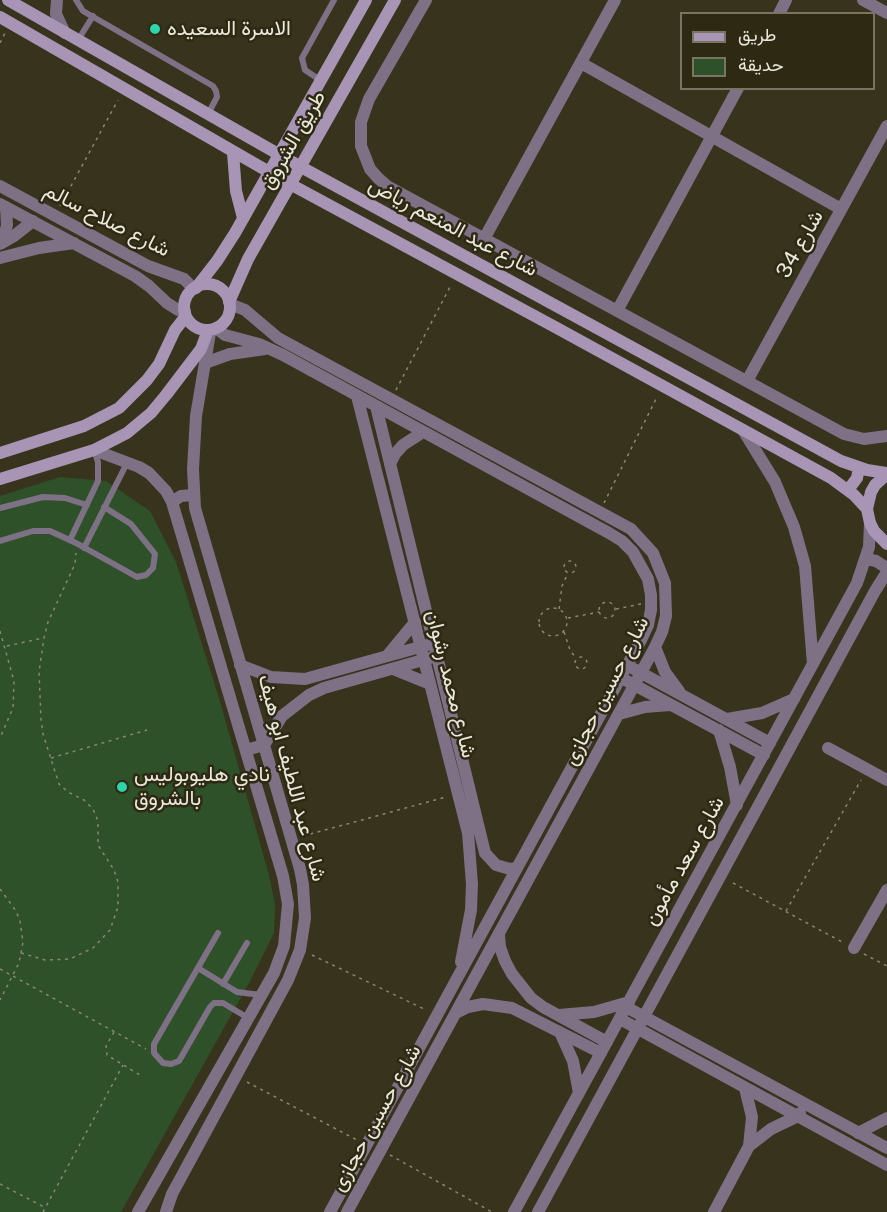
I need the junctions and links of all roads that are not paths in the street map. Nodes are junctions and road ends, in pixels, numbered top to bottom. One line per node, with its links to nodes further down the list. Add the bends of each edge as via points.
1 (57, 0): 13 (street, via 56,14)
2 (76, 0): 11 (lane, via 80,8)
3 (334, 0): 18 (lane, via 302,58 305,70)
4 (366, 0): 18 (street, طريق الشروق)
5 (395, 0): 25 (street, طريق الشروق)
6 (426, 0): 33 (street, via 364,110 361,146 370,169 387,186)
7 (615, 0): 16 (street)
8 (863, 0): 10 (street)
9 (9, 1): 13 (street, شارع عبد المنعم رياض)
10 (887, 13)
11 (93, 16): 14 (lane); 20 (lane, via 213,86 217,98)
12 (0, 17): 17 (street, شارع عبد المنعم رياض)
13 (65, 33): 14 (street, شارع عبد المنعم رياض)
14 (78, 40): 15 (street, شارع عبد المنعم رياض)
15 (105, 56): 17 (street); 20 (street, شارع عبد المنعم رياض)
16 (580, 63): 22 (street); 33 (street)
17 (96, 72): 23 (street, شارع عبد المنعم رياض)
18 (321, 81): 24 (street, طريق الشروق)
19 (737, 90): 22 (street)
20 (208, 115): 24 (street, شارع عبد المنعم رياض)
21 (887, 126): 30 (street, شارع 34)
22 (712, 137): 30 (street); 40 (street)
23 (233, 153): 26 (street, شارع عبد المنعم رياض); 31 (street)
24 (279, 154): 25 (street, شارع عبد المنعم رياض); 26 (street, طريق الشروق)
25 (301, 167): 27 (street, طريق الشروق); 39 (street, شارع عبد المنعم رياض)
26 (269, 172): 27 (street, شارع عبد المنعم رياض); 31 (street, طريق الشروق)
27 (290, 184): 38 (street, طريق الشروق, via 248,259); 42 (street, شارع عبد المنعم رياض)
28 (0, 186): 37 (street, شارع صلاح سالم)
29 (3, 205): 32 (street, شارع صلاح سالم); 34 (street, via 7,225)
30 (841, 209): 46 (street, شارع 34)
31 (243, 218): 37 (street, طريق الشروق)
32 (33, 221): 34 (street); 35 (street, شارع صلاح سالم)
33 (484, 239): 40 (street)
34 (2, 243)
35 (74, 243): 36 (street); 41 (street, شارع صلاح سالم, via 142,280 167,303)
36 (0, 258)
37 (195, 288): 38 (street, via 216,286); 41 (street, via 186,298)
38 (229, 303): 43 (street, via 227,319); 47 (street, شارع حسين حجازى, via 245,310 278,338)
39 (564, 310): 42 (street); 57 (street, شارع عبد المنعم رياض)
40 (617, 311): 46 (street)
41 (185, 313): 43 (street, via 195,326); 53 (street, via 159,364 119,408 84,426)
42 (555, 327): 50 (street, شارع عبد المنعم رياض)
43 (212, 329): 44 (street, شارع حسين حجازى); 45 (street, شارع عبد اللطيف ابو هيف); 54 (street, via 151,413 127,433)
44 (269, 348): 45 (street, via 243,351); 48 (street, شارع حسين حجازى)
45 (205, 363): 61 (street, شارع عبد اللطيف ابو هيف, via 194,434)
46 (747, 381): 52 (street, via 844,434 864,439)
47 (376, 391): 49 (street); 77 (street, شارع حسين حجازى, via 637,534 653,553 665,583 667,608)
48 (357, 396): 49 (street, شارع حسين حجازى); 74 (street, شارع محمد رشوان)
49 (372, 404): 51 (street, شارع حسين حجازى); 56 (street, شارع محمد رشوان)
50 (743, 430): 60 (street, شارع عبد المنعم رياض); 81 (street, via 776,482 794,527 804,566)
51 (423, 432): 56 (street, via 403,445); 83 (street, شارع حسين حجازى, via 622,541 633,552 648,579 651,602 648,625)
52 (887, 436)
53 (2, 450)
54 (93, 450): 55 (street, شارع عبد اللطيف ابو هيف); 59 (street); 63 (lane, via 99,462 99,476)
55 (128, 462): 62 (street, شارع عبد اللطيف ابو هيف, via 149,473); 64 (lane)
56 (390, 464): 75 (street, شارع محمد رشوان)
57 (859, 468): 58 (street, شارع عبد المنعم رياض); 60 (street)
58 (887, 474): 66 (street, via 875,485)
59 (0, 478)
60 (848, 490): 66 (street, شارع عبد المنعم رياض)
61 (194, 495): 62 (street); 82 (street, شارع عبد اللطيف ابو هيف)
62 (172, 502): 98 (street, شارع عبد اللطيف ابو هيف)
63 (87, 505): 65 (lane, via 43,497); 69 (lane)
64 (104, 507): 71 (lane); 71 (lane, via 125,519 155,554 153,568 137,577)
65 (0, 508)
66 (867, 509): 67 (street)
67 (870, 523): 70 (street); 72 (street, شارع سعد مأمون)
68 (0, 541): 69 (lane, via 42,530)
69 (73, 542): 71 (lane)
70 (887, 544)
71 (84, 548)
72 (866, 559): 73 (street); 81 (street, شارع سعد مأمون)
73 (887, 570): 114 (street, شارع سعد مأمون)
74 (415, 622): 76 (street, شارع محمد رشوان); 78 (street)
75 (434, 643): 76 (street); 79 (street, شارع محمد رشوان)
76 (421, 646): 78 (street); 80 (street, شارع محمد رشوان)
77 (655, 647): 85 (street, شارع حسين حجازى); 89 (street, via 665,672)
78 (387, 656): 82 (street, via 305,679 272,677)
79 (437, 656): 80 (street); 101 (street, شارع محمد رشوان, via 485,853 496,865)
80 (424, 660): 84 (street); 87 (street, شارع محمد رشوان)
81 (813, 664): 90 (street, شارع سعد مأمون)
82 (240, 665): 95 (street, شارع عبد اللطيف ابو هيف)
83 (627, 665): 85 (street); 86 (street, شارع حسين حجازى)
84 (392, 669): 87 (street); 95 (street, via 309,695 282,716)
85 (641, 673): 88 (street, شارع حسين حجازى); 89 (street)
86 (621, 678): 88 (street); 101 (street, شارع حسين حجازى)
87 (430, 684): 109 (street, شارع محمد رشوان, via 468,833 472,884 467,935)
88 (634, 685): 91 (street); 92 (street, شارع حسين حجازى)
89 (681, 695): 93 (street)
90 (795, 699): 93 (street, via 762,713); 97 (street, شارع سعد مأمون)
91 (672, 705): 92 (street); 94 (street)
92 (619, 714): 104 (street, شارع حسين حجازى)
93 (727, 719): 97 (street)
94 (719, 730): 97 (street); 100 (street)
95 (264, 745): 98 (street); 134 (street, شارع عبد اللطيف ابو هيف, via 300,869 305,902 300,950)
96 (828, 748): 99 (street)
97 (767, 749): 100 (street, شارع سعد مأمون)
98 (246, 750): 110 (street, شارع عبد اللطيف ابو هيف, via 288,904 284,946)
99 (887, 780)
100 (736, 805): 111 (street, شارع سعد مأمون)
101 (517, 868): 109 (street, شارع حسين حجازى)
102 (887, 890): 106 (street)
103 (218, 933): 107 (lane)
104 (499, 933): 113 (street, via 500,947 512,975 531,998); 116 (street, شارع حسين حجازى)
105 (247, 943): 108 (lane)
106 (854, 948)
107 (198, 968): 108 (lane); 115 (lane, via 154,1044 159,1061 179,1061 210,1006 223,1003)
108 (223, 984): 110 (lane, via 237,992)
109 (454, 985): 112 (street, شارع حسين حجازى)
110 (261, 995): 115 (street, شارع عبد اللطيف ابو هيف)
111 (628, 1005): 113 (street); 114 (street); 117 (street, شارع سعد مأمون)
112 (437, 1015): 116 (street); 135 (street, شارع حسين حجازى)
113 (558, 1015): 120 (street)
114 (644, 1017): 118 (street, شارع سعد مأمون); 124 (street)
115 (248, 1018): 133 (street, شارع عبد اللطيف ابو هيف)
116 (453, 1018): 119 (street, via 468,1007 498,1005); 136 (street, شارع حسين حجازى)
117 (620, 1019): 118 (street); 120 (street, شارع سعد مأمون)
118 (637, 1029): 122 (street); 138 (street, شارع سعد مأمون)
119 (561, 1032): 121 (street); 123 (street, via 573,1062)
120 (607, 1042): 121 (street, شارع سعد مأمون)
121 (601, 1053): 123 (street, شارع سعد مأمون)
122 (746, 1088): 126 (street); 130 (street, via 752,1117)
123 (579, 1093): 137 (street, شارع سعد مأمون)
124 (804, 1103): 125 (street); 126 (street)
125 (824, 1114): 128 (street); 129 (street)
126 (798, 1116): 128 (street); 130 (street, via 771,1129)
127 (887, 1118): 129 (street)
128 (817, 1127): 132 (street)
129 (858, 1133): 131 (street)
130 (749, 1146): 139 (street)
131 (887, 1148)
132 (887, 1165)
133 (138, 1212)
134 (166, 1212)
135 (330, 1212)
136 (347, 1212)
137 (514, 1212)
138 (538, 1212)
139 (714, 1212)

